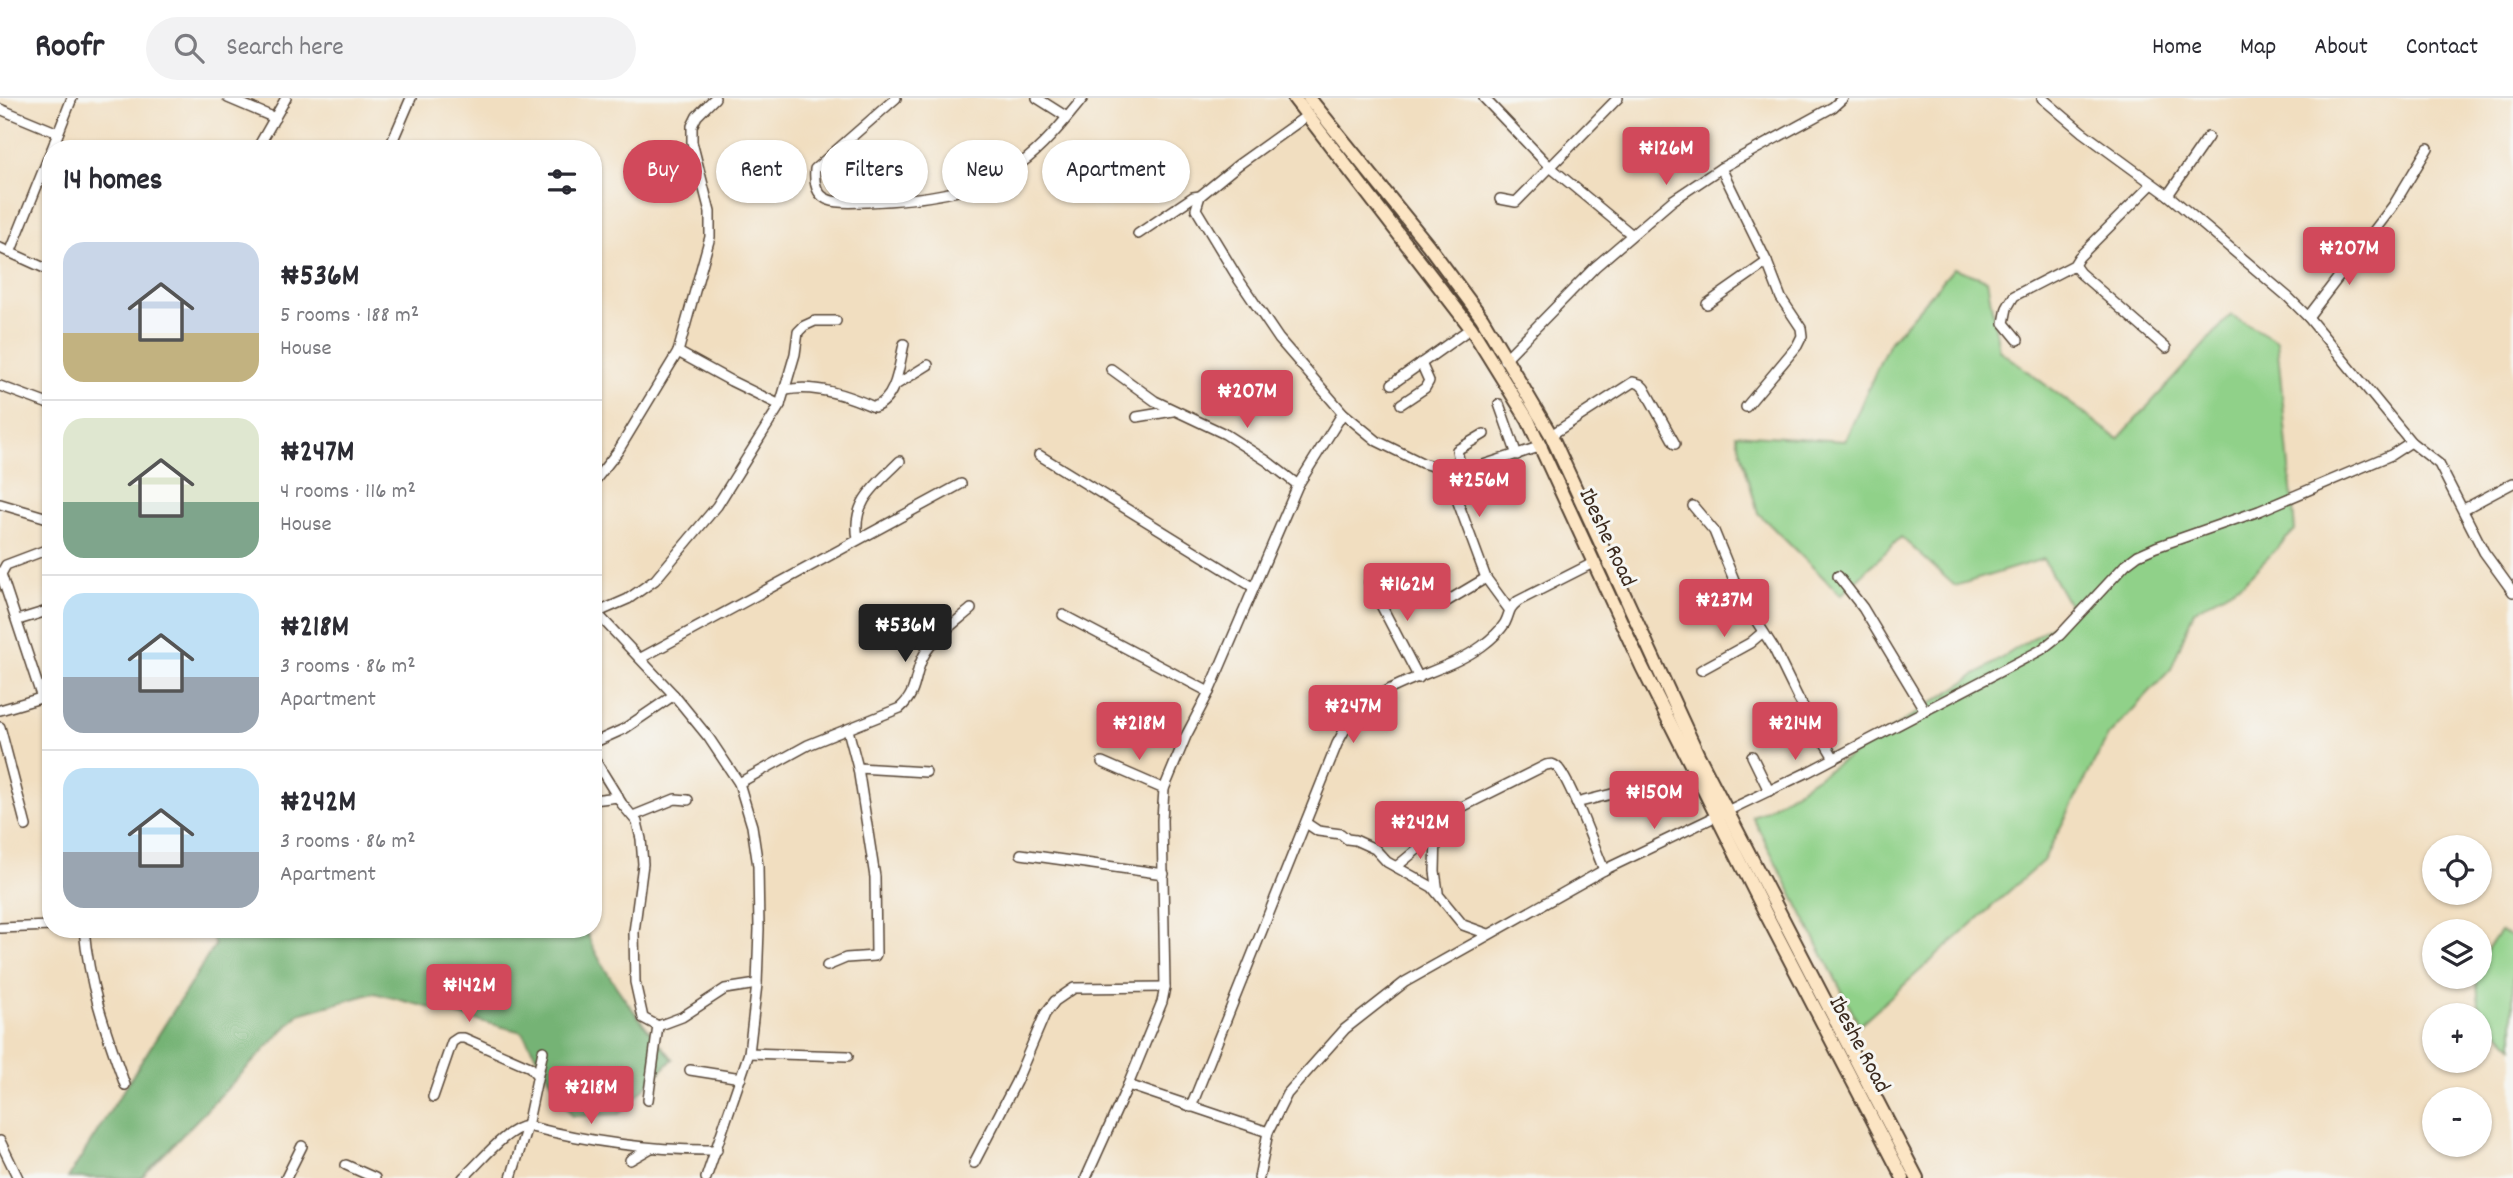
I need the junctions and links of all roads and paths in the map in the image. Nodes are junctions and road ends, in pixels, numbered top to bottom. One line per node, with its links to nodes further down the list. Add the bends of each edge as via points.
1 (72, 98): 21 (street)
2 (228, 98): 18 (street)
3 (286, 98): 18 (street)
4 (411, 98): 23 (street)
5 (715, 98): 46 (street, via 692,125 710,212 710,237)
6 (896, 98): 17 (street, via 815,169 816,188 822,196 851,202 898,201 967,189 1021,163)
7 (1037, 98): 17 (street)
8 (1083, 98): 17 (street)
9 (1294, 98): 16 (main road, Ibeshe Road)
10 (1309, 98): 47 (main road, Ibeshe Road, via 1482,318)
11 (1484, 98): 25 (street)
12 (1618, 98): 25 (street)
13 (1843, 98): 26 (street)
14 (2042, 98): 28 (street)
15 (0, 109): 20 (street)
16 (1308, 115): 30 (street); 42 (main road, Ibeshe Road)
17 (1067, 117)
18 (275, 118): 22 (street)
19 (2208, 137): 29 (street)
20 (49, 140)
21 (55, 140)
22 (262, 140)
23 (392, 140)
24 (2428, 148): 40 (street, via 2393,206)
25 (1549, 166): 31 (street, via 1516,202); 33 (street)
26 (1721, 168): 33 (street); 36 (street)
27 (42, 173): 35 (street)
28 (2152, 184): 29 (street); 37 (street)
29 (2168, 195): 40 (street)
30 (1200, 196): 32 (street); 61 (street, via 1196,209 1239,280 1279,339)
31 (1500, 199)
32 (1138, 234)
33 (1631, 234): 47 (street)
34 (0, 248): 35 (street)
35 (10, 253): 38 (street)
36 (1767, 262): 39 (street); 59 (street, via 1802,336)
37 (2074, 265): 43 (street, via 2014,296 2004,323); 45 (street)
38 (42, 267)
39 (1707, 304)
40 (2308, 317): 65 (street)
41 (836, 321): 54 (street, via 815,321 798,332)
42 (1471, 328): 47 (main road, Ibeshe Road); 48 (street)
43 (2018, 340)
44 (904, 344): 53 (street)
45 (2166, 348)
46 (678, 352): 56 (street); 73 (street)
47 (1502, 361): 64 (main road, Ibeshe Road); 67 (main road, Ibeshe Road)
48 (1421, 363): 51 (street); 57 (street, via 1429,381)
49 (928, 365): 53 (street)
50 (1111, 369): 60 (street)
51 (1392, 384)
52 (0, 386): 55 (street)
53 (894, 386): 54 (street, via 881,405 874,407 816,389)
54 (786, 390): 56 (street)
55 (42, 402)
56 (780, 404): 91 (street, via 717,506 655,579 628,599)
57 (1401, 404)
58 (1499, 404): 69 (street)
59 (1746, 407)
60 (1174, 411): 62 (street); 76 (street, via 1225,435)
61 (1343, 413): 71 (street, via 1377,442); 76 (street)
62 (1137, 417)
63 (1484, 434): 72 (street, via 1457,450)
64 (1551, 435): 66 (street, via 1633,382 1644,388); 125 (main road, Ibeshe Road)
65 (2411, 442): 79 (street, via 2439,464); 107 (street, via 2259,512 2138,555 2040,650)
66 (1675, 444)
67 (1542, 446): 69 (street); 83 (main road, Ibeshe Road)
68 (1039, 455): 88 (street)
69 (1517, 455): 72 (street)
70 (901, 461): 81 (street, via 865,496 856,527)
71 (1446, 470): 72 (street); 86 (street)
72 (1461, 470)
73 (602, 471)
74 (2513, 483): 79 (street)
75 (961, 484): 81 (street)
76 (1298, 485): 88 (street)
77 (0, 504): 80 (street)
78 (1693, 506): 98 (street, via 1714,531 1741,597)
79 (2464, 509): 89 (street, via 2484,552)
80 (42, 516)
81 (858, 539): 99 (street)
82 (42, 551): 84 (street, via 6,565)
83 (1595, 562): 92 (street); 125 (main road, Ibeshe Road, via 1642,667)
84 (1, 574): 97 (street)
85 (1838, 576): 107 (street, via 1863,608)
86 (1486, 578): 90 (street); 92 (street)
87 (1369, 582): 101 (street)
88 (1253, 587): 103 (street)
89 (2513, 592)
90 (1444, 603)
91 (602, 608)
92 (1508, 608): 101 (street, via 1505,622 1483,646)
93 (971, 609): 109 (street, via 922,657 910,699 900,708)
94 (42, 613): 97 (street)
95 (1063, 615): 103 (street)
96 (602, 618): 99 (street)
97 (18, 620): 102 (street)
98 (1763, 632): 100 (street); 112 (street)
99 (641, 658): 104 (street)
100 (1701, 670)
101 (1419, 678): 127 (street, via 1371,700 1353,717 1336,744)
102 (42, 685)
103 (1209, 692): 118 (street)
104 (674, 695): 110 (street); 117 (street)
105 (42, 697): 106 (street)
106 (0, 710)
107 (1925, 711): 112 (street)
108 (0, 727): 128 (street)
109 (848, 730): 114 (street); 117 (street, via 808,745)
110 (602, 739)
111 (1752, 755): 119 (street)
112 (1834, 758): 119 (street)
113 (1102, 762): 118 (street)
114 (858, 768): 116 (street); 139 (street, via 875,877 876,954)
115 (602, 771): 121 (street)
116 (926, 772)
117 (739, 783): 140 (street, via 758,866)
118 (1164, 789): 133 (street)
119 (1769, 791): 125 (street)
120 (1678, 794): 124 (street, via 1652,802 1640,788)
121 (618, 797): 122 (street); 126 (street)
122 (602, 799)
123 (688, 800): 126 (street, via 676,799)
124 (1576, 803): 129 (street, via 1558,768 1546,765 1443,817); 132 (street)
125 (1722, 815): 132 (street); 171 (main road, Ibeshe Road); 172 (main road, Ibeshe Road)
126 (633, 816): 142 (street, via 643,864 634,932 635,982 642,1017)
127 (1306, 823): 131 (street, via 1375,849); 153 (street)
128 (26, 826)
129 (1437, 828): 131 (street); 134 (street)
130 (1021, 854): 133 (street)
131 (1396, 867): 134 (street)
132 (1604, 870): 137 (street)
133 (1164, 874): 141 (street)
134 (1438, 894): 137 (street, via 1463,925)
135 (42, 926): 136 (street)
136 (0, 928)
137 (1488, 934): 155 (street, via 1405,982 1345,1030 1287,1094)
138 (85, 938): 149 (street, via 97,1009)
139 (827, 966)
140 (757, 984): 142 (street, via 725,989 682,1017); 144 (street)
141 (1165, 987): 150 (street); 161 (street, via 1074,988 1055,1001)
142 (658, 1026): 152 (street)
143 (543, 1051): 147 (street)
144 (749, 1053): 145 (street); 148 (street)
145 (848, 1056)
146 (690, 1070): 148 (street)
147 (537, 1075): 151 (street, via 530,1067 457,1038); 154 (street)
148 (741, 1079): 159 (street)
149 (125, 1085)
150 (1128, 1086): 153 (street); 169 (street)
151 (433, 1097)
152 (648, 1100)
153 (1191, 1107): 155 (street)
154 (527, 1126): 158 (street, via 585,1140); 166 (street, via 509,1132); 167 (street)
155 (1268, 1132): 170 (street)
156 (0, 1141): 163 (street)
157 (302, 1146): 164 (street)
158 (651, 1148): 159 (street); 160 (street)
159 (717, 1150): 168 (street)
160 (630, 1160)
161 (974, 1163)
162 (346, 1165): 165 (street)
163 (18, 1178)
164 (286, 1178)
165 (374, 1178)
166 (463, 1178)
167 (511, 1178)
168 (706, 1178)
169 (1086, 1178)
170 (1259, 1178)
171 (1903, 1178)
172 (1917, 1178)

